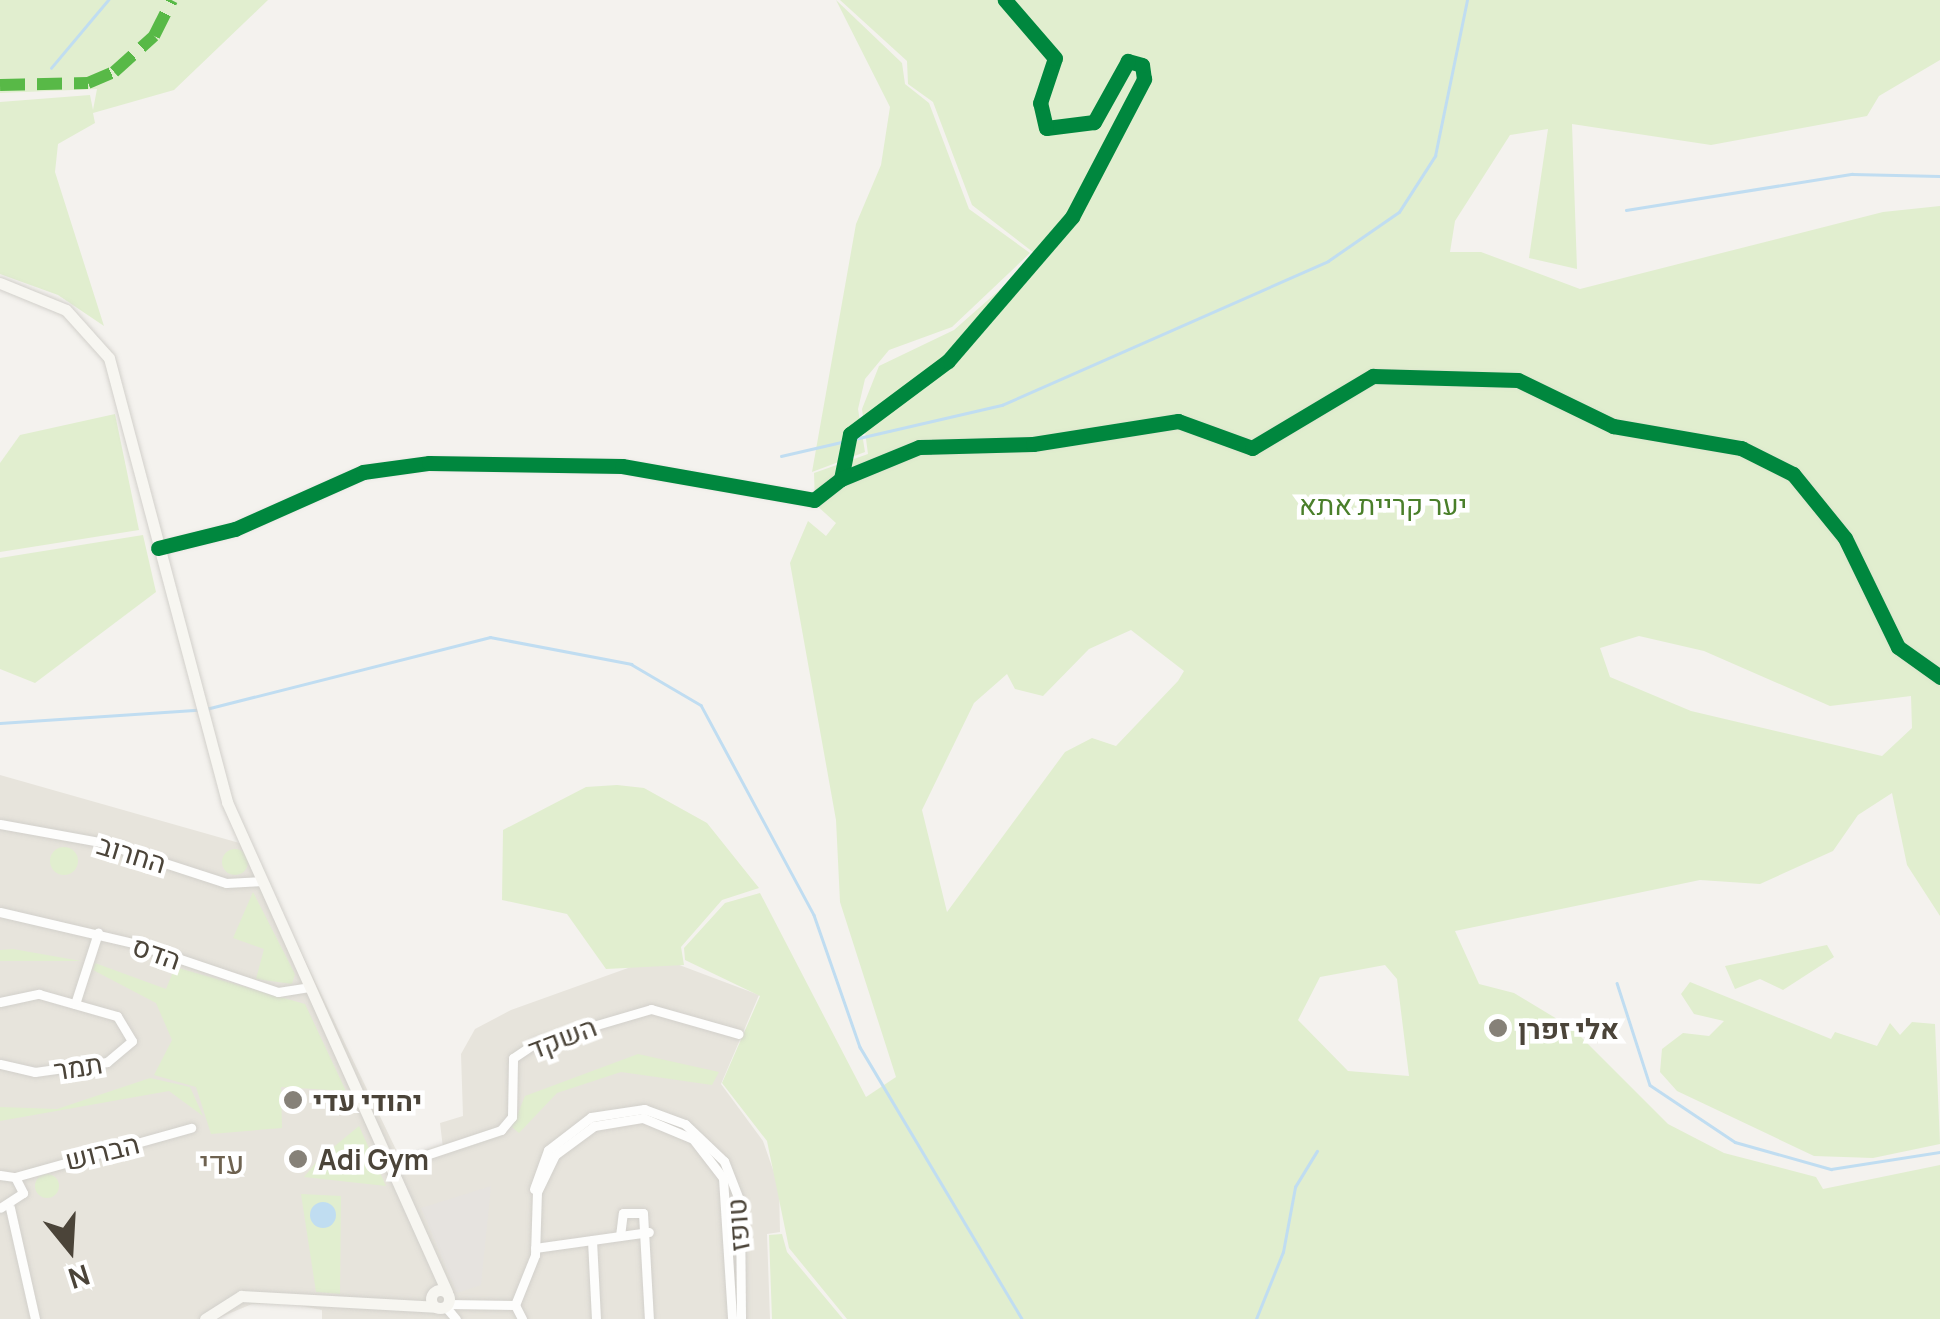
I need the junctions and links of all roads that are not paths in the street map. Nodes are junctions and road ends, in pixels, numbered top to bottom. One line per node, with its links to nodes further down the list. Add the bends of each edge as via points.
1 (0, 283): 2 (street, via 66,310 109,358)
2 (158, 548): 3 (street, via 235,530 363,472 429,464 622,466 814,500 840,479 919,447 1034,444 1178,421 1252,448 1373,376 1518,380 1613,426 1740,448 1793,474 1844,538 1898,647); 5 (street, via 201,720)
3 (1940, 676)
4 (0, 824): 5 (street, החרוב, via 100,842 226,882)
5 (263, 881): 8 (street)
6 (0, 912): 7 (street, הדס)
7 (98, 934): 8 (street, הדס, via 278,992); 10 (street)
8 (311, 987): 14 (street)
9 (0, 1002): 10 (street, תמר, via 26,992)
10 (75, 1004): 12 (street, תמר, via 123,1018 132,1040 124,1054 47,1071)
11 (740, 1034): 14 (street, השקד, via 652,1009 534,1043 513,1058 512,1117 501,1130)
12 (0, 1064)
13 (191, 1128): 16 (street, הברוש)
14 (393, 1166): 23 (street)
15 (0, 1175): 16 (street)
16 (15, 1177): 18 (street, via 23,1193)
17 (536, 1207): 22 (street, טופז); 31 (street, טופז, via 549,1165 582,1131 632,1118 681,1132 716,1166 732,1204); 32 (street, טופז, via 541,1160 578,1123 618,1110 671,1116 708,1141 736,1189)
18 (5, 1208): 25 (street)
19 (648, 1232): 20 (street); 20 (street, via 634,1208 620,1218); 30 (street)
20 (620, 1236): 21 (street)
21 (592, 1240): 22 (street); 29 (street)
22 (535, 1248): 24 (street, טופז)
23 (441, 1299): 24 (street); 26 (street, via 416,1304 241,1296); 27 (street)
24 (514, 1305): 28 (street)
25 (36, 1319)
26 (205, 1319)
27 (456, 1319)
28 (522, 1319)
29 (596, 1319)
30 (649, 1319)
31 (732, 1319)
32 (741, 1319)

